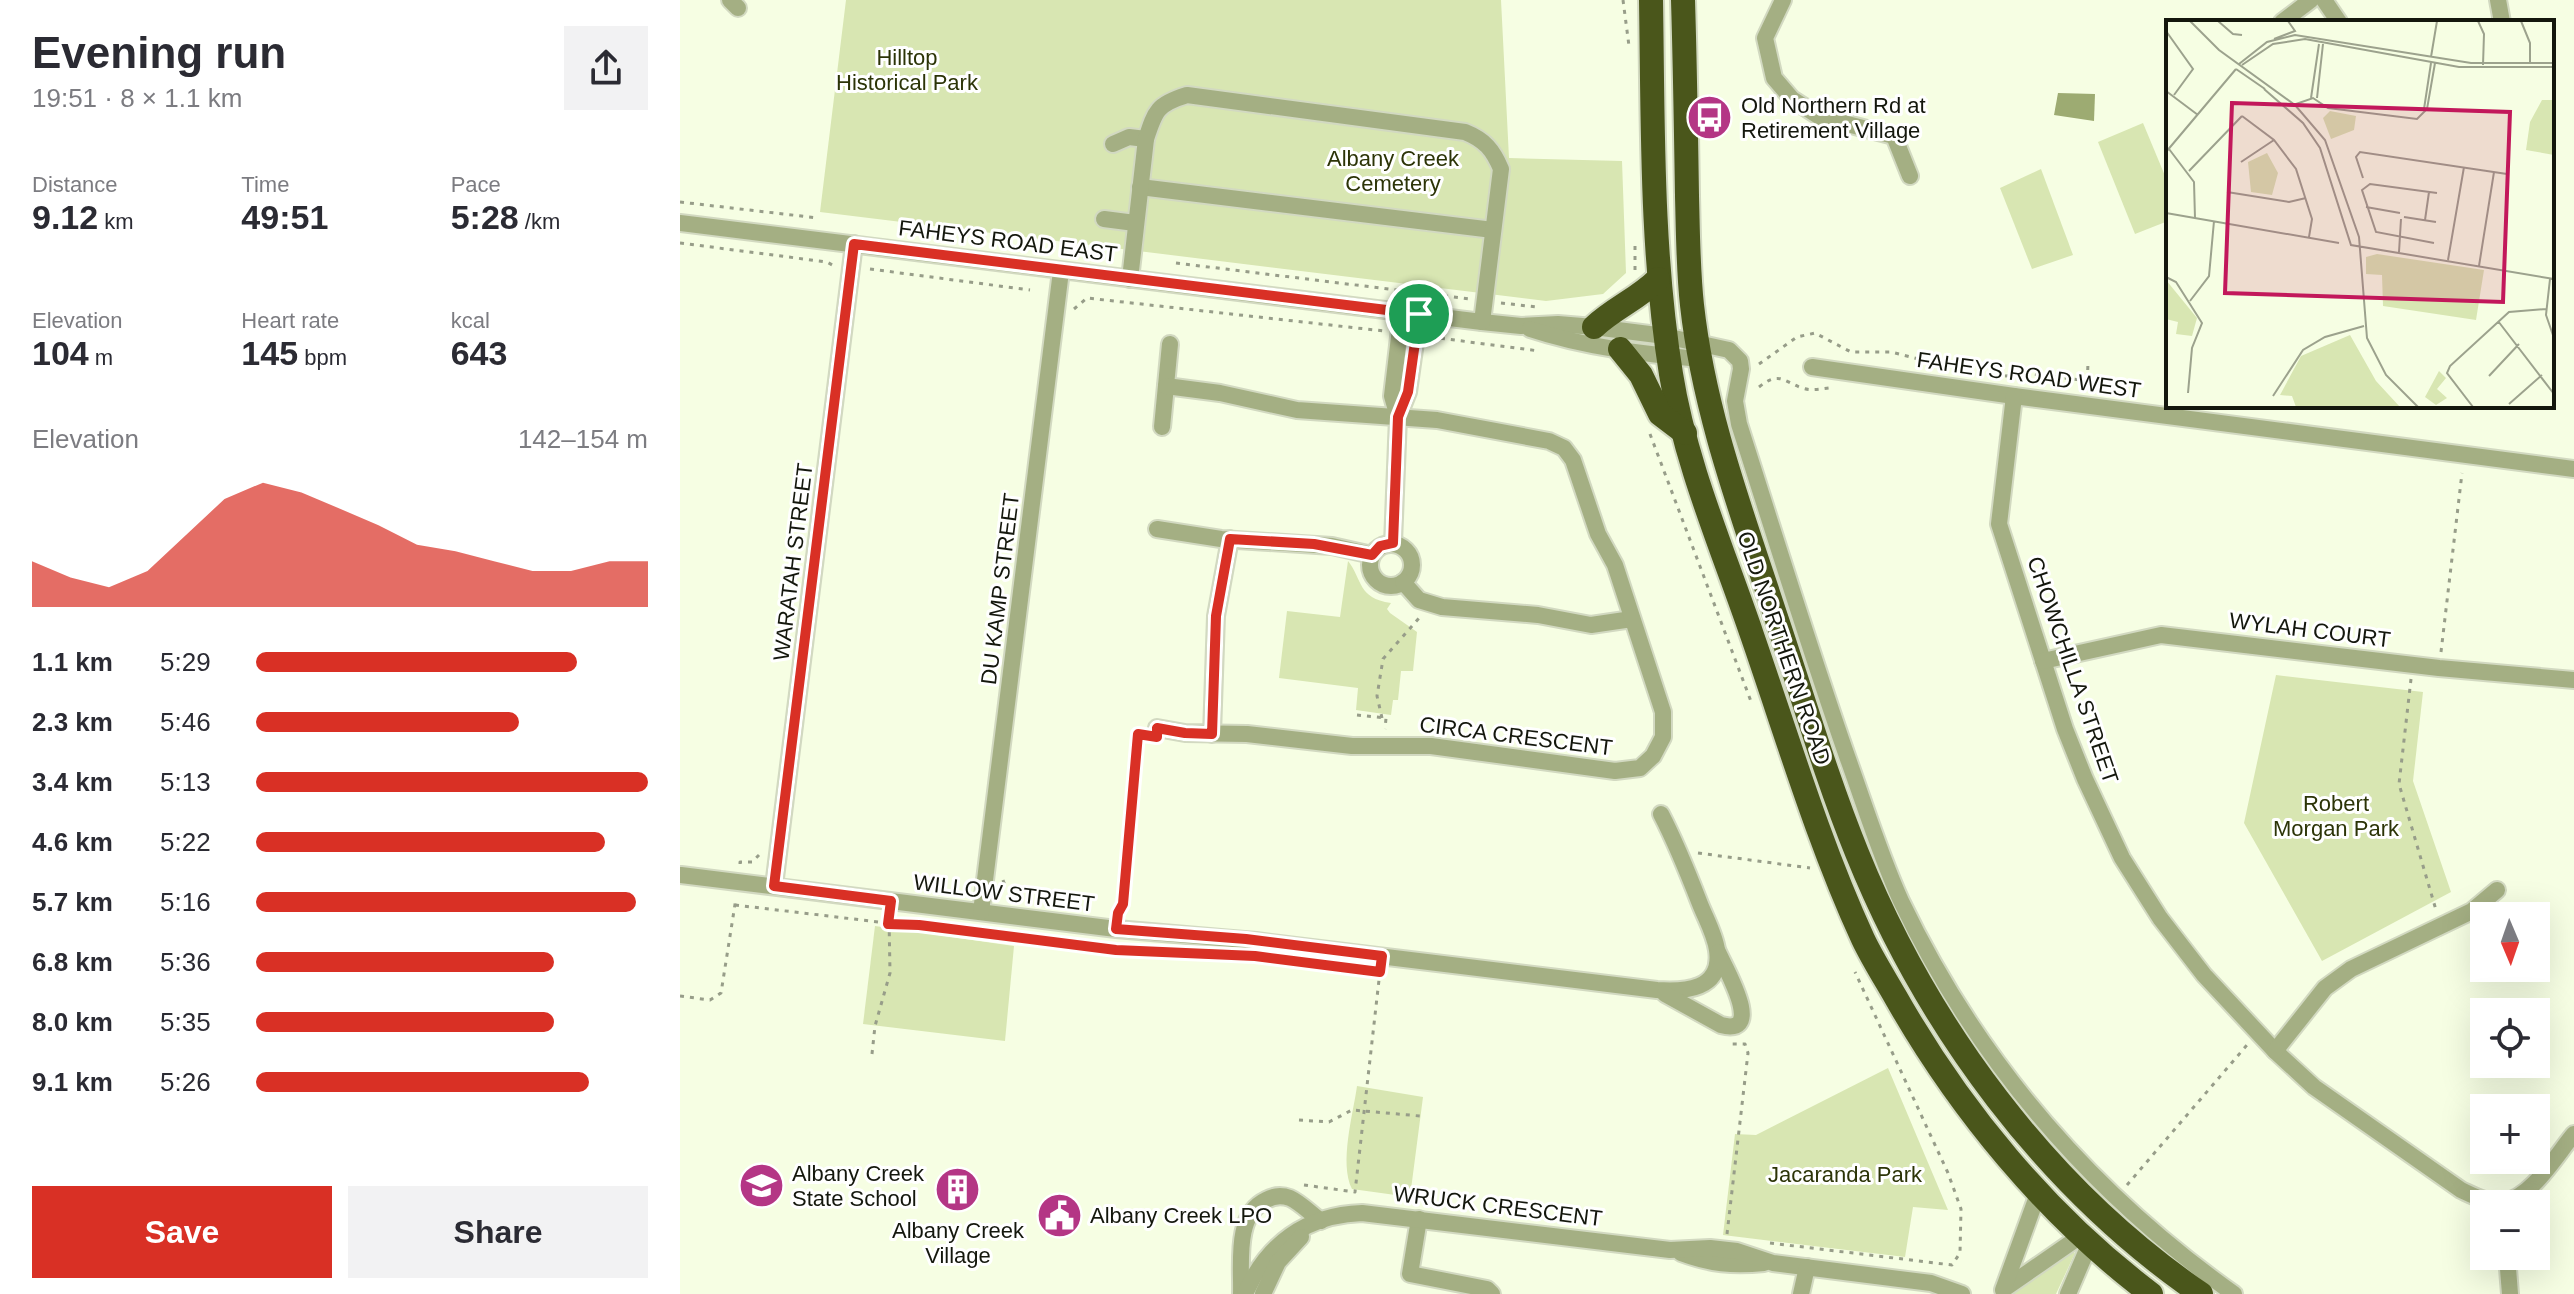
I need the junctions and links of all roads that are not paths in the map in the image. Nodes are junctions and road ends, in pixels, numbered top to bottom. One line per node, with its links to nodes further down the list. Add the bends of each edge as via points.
1 (1651, 0): 21 (highway, OLD NORTHERN ROAD)
2 (1683, 0): 30 (highway, OLD NORTHERN ROAD, via 1688,247)
3 (1783, 0): 12 (street, via 1765,38 1774,78 1792,99 1820,117 1894,136)
4 (2311, 0): 7 (street)
5 (2324, 0): 8 (street)
6 (2498, 0): 9 (street)
7 (2285, 20)
8 (2338, 20)
9 (2502, 20)
10 (1146, 139): 11 (street, via 1129,137); 13 (street); 17 (street, via 1153,117 1166,101 1187,95 1465,132 1481,139 1501,169)
11 (1113, 144)
12 (1910, 176)
13 (1140, 187): 16 (street); 17 (street)
14 (1104, 219): 16 (street)
15 (680, 223): 18 (street, FAHEYS ROAD EAST)
16 (1135, 223): 20 (street)
17 (1493, 230): 24 (street)
18 (854, 244): 19 (street, FAHEYS ROAD EAST); 50 (street, WARATAH STREET)
19 (1061, 271): 20 (street, FAHEYS ROAD EAST); 52 (street, DU KAMP STREET)
20 (1130, 279): 22 (street, FAHEYS ROAD EAST)
21 (1658, 279): 26 (highway); 28 (highway, OLD NORTHERN ROAD)
22 (1402, 312): 23 (street, FAHEYS ROAD EAST); 34 (street, via 1392,396)
23 (1419, 314): 24 (street, FAHEYS ROAD EAST); 34 (street, via 1408,392)
24 (1482, 322): 25 (street, FAHEYS ROAD EAST)
25 (1521, 326): 26 (street, FAHEYS ROAD EAST); 29 (street, FAHEYS ROAD EAST)
26 (1594, 327): 28 (street, FAHEYS ROAD EAST)
27 (1170, 344): 32 (street)
28 (1667, 346): 29 (street, FAHEYS ROAD EAST); 30 (street, FAHEYS ROAD EAST); 36 (highway, OLD NORTHERN ROAD)
29 (1620, 349): 36 (highway, via 1641,375 1660,414)
30 (1698, 351): 60 (highway, OLD NORTHERN ROAD, via 1714,426 1815,734 1892,931 1938,1015 1986,1082 2046,1156); 60 (street, OLD NORTHERN ROAD, via 1729,350 1740,361 1735,401 1739,424 1835,721 1901,900 1985,1047)
31 (1812, 367): 33 (street, FAHEYS ROAD WEST)
32 (1166, 386): 34 (street, via 1297,410); 35 (street)
33 (2014, 396): 37 (street, FAHEYS ROAD WEST); 44 (street, CHOWCHILLA STREET, via 1999,524)
34 (1398, 417): 40 (street); 43 (street, CIRCA CRESCENT, via 1479,427 1564,448)
35 (1162, 427)
36 (1685, 433): 58 (highway, OLD NORTHERN ROAD, via 1803,783 1864,942 1963,1103)
37 (2574, 469)
38 (1157, 529): 39 (street)
39 (1230, 539): 41 (street, via 1314,544); 47 (street, via 1216,616)
40 (1393, 543): 41 (street); 42 (street, via 1405,548 1412,560)
41 (1372, 555): 42 (street, via 1370,568 1377,580 1389,586)
42 (1403, 582): 43 (street, via 1419,600 1442,607 1591,625)
43 (1632, 619): 47 (street, CIRCA CRESCENT, via 1664,716 1662,743 1640,768 1615,771 1431,746 1352,746)
44 (2043, 661): 45 (street, WYLAH COURT, via 2161,635); 55 (street, CHOWCHILLA STREET, via 2085,779 2122,858 2204,975)
45 (2574, 680)
46 (1157, 728): 47 (street, CIRCA CRESCENT)
47 (1212, 734)
48 (1661, 814): 53 (street, WILLOW STREET)
49 (681, 875): 50 (street, WILLOW STREET)
50 (774, 886): 52 (street, WILLOW STREET)
51 (2497, 890): 55 (street, via 2441,928 2351,969 2325,988)
52 (981, 912): 54 (street, WILLOW STREET)
53 (1716, 947): 54 (street, WILLOW STREET, via 1715,968 1705,983 1686,991); 54 (street, WILLOW STREET, via 1743,1008 1737,1025 1719,1024)
54 (1657, 990)
55 (2275, 1051): 59 (street, CHOWCHILLA STREET, via 2314,1087)
56 (2574, 1134): 57 (street, CHOWCHILLA STREET)
57 (2527, 1190)
58 (2039, 1191): 63 (highway, OLD NORTHERN ROAD); 66 (street)
59 (2470, 1194)
60 (2110, 1208): 63 (highway); 74 (highway, via 2159,1263); 75 (street)
61 (1419, 1219): 62 (street, WRUCK CRESCENT, via 1362,1213); 64 (street, WRUCK CRESCENT, via 1670,1250 1737,1251); 69 (street, via 1410,1274)
62 (1321, 1221): 67 (street, WRUCK CRESCENT, via 1284,1239); 67 (street, via 1285,1197 1270,1197 1255,1207 1244,1232); 68 (street, via 1287,1251)
63 (2086, 1239): 66 (street); 72 (street); 73 (highway, OLD NORTHERN ROAD)
64 (1807, 1267): 70 (street); 71 (street, WRUCK CRESCENT, via 1931,1283)
65 (2508, 1270): 76 (street)
66 (2001, 1292)
67 (1243, 1294)
68 (1263, 1294)
69 (1492, 1294)
70 (1801, 1294)
71 (1962, 1294)
72 (2068, 1294)
73 (2151, 1294)
74 (2201, 1294)
75 (2234, 1294)
76 (2510, 1294)

